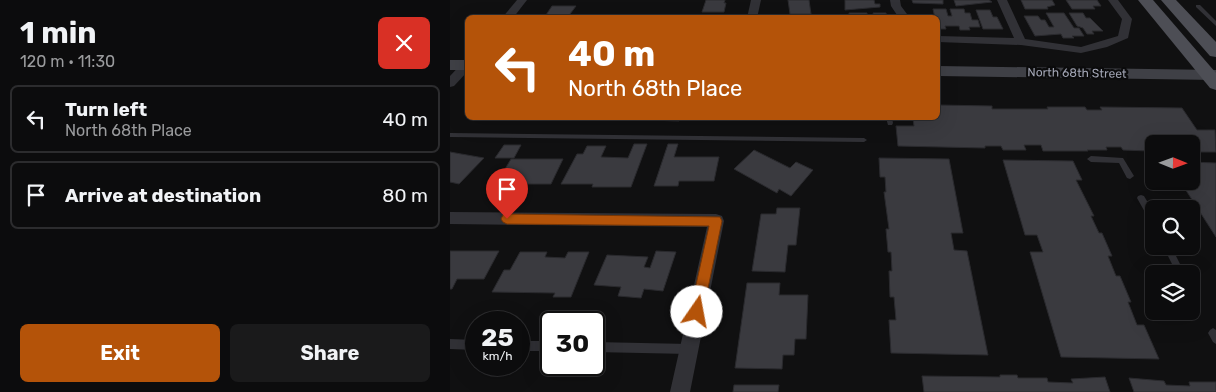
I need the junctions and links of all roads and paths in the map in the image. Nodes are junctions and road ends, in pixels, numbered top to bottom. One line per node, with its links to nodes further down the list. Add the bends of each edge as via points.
1 (522, 0): 9 (street)
2 (756, 0): 10 (street)
3 (894, 0): 11 (street)
4 (1002, 0): 14 (street)
5 (1113, 0): 14 (street, via 1127,19 1122,38 1081,50)
6 (1145, 0): 18 (main road)
7 (1168, 0): 15 (main road)
8 (1198, 6): 12 (lane)
9 (510, 15)
10 (753, 15)
11 (903, 15)
12 (1216, 24)
13 (940, 39): 14 (street)
14 (1021, 42)
15 (1216, 52)
16 (463, 65): 19 (street)
17 (940, 71): 18 (street, North 68th Street)
18 (1213, 78)
19 (450, 83)
20 (450, 135): 21 (lane)
21 (864, 140)
22 (1091, 159): 23 (lane, via 1121,160)
23 (1130, 176)
24 (1142, 198): 25 (lane)
25 (1145, 204)
26 (450, 218): 30 (street, via 716,221)
27 (450, 344): 28 (lane)
28 (465, 345)
29 (605, 347): 30 (lane)
30 (689, 349): 31 (street)
31 (680, 392)

